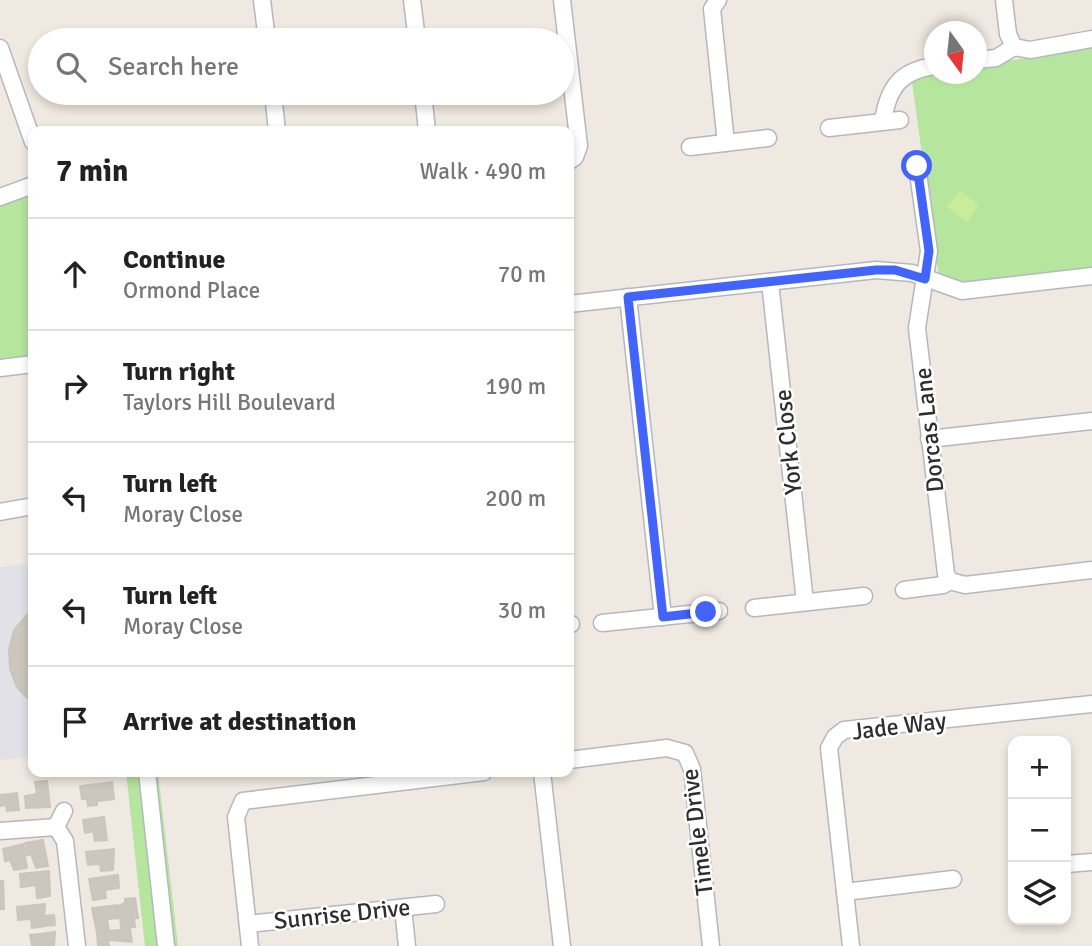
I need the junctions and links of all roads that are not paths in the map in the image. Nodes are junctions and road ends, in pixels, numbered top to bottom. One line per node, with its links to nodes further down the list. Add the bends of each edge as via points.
1 (262, 0): 6 (street)
2 (412, 0): 7 (street)
3 (562, 0): 8 (street)
4 (718, 0): 24 (street, via 712,9)
5 (1004, 0): 10 (street)
6 (266, 28)
7 (416, 28)
8 (565, 28)
9 (1092, 39): 10 (street, via 1030,50)
10 (1014, 47): 12 (street)
11 (0, 48): 21 (street)
12 (987, 59)
13 (924, 68): 18 (street, via 910,71 894,84)
14 (574, 103): 26 (street, via 579,146)
15 (274, 105): 19 (street)
16 (424, 105): 20 (street)
17 (900, 120): 18 (street)
18 (883, 121): 22 (street)
19 (276, 126)
20 (426, 126)
21 (28, 128)
22 (829, 128)
23 (768, 138): 24 (street)
24 (726, 143): 25 (street)
25 (690, 147)
26 (574, 158)
27 (917, 166): 31 (street, Dorcas Lane, via 929,251)
28 (28, 187): 29 (street)
29 (0, 197)
30 (1092, 276): 31 (street, via 962,291)
31 (925, 279): 32 (street, via 876,270); 38 (street, Dorcas Lane, via 917,328)
32 (770, 282): 33 (street); 45 (street, York Close)
33 (628, 297): 34 (street); 48 (street)
34 (574, 303)
35 (28, 365): 36 (street)
36 (0, 368)
37 (1092, 421): 38 (street)
38 (929, 439): 42 (street, Dorcas Lane)
39 (28, 507): 40 (street)
40 (0, 512)
41 (1092, 570): 42 (street, via 965,585)
42 (950, 581): 43 (street)
43 (904, 590)
44 (864, 596): 45 (street)
45 (805, 602): 46 (street)
46 (754, 608)
47 (719, 611): 48 (street)
48 (663, 617): 49 (street)
49 (602, 623)
50 (1092, 704): 61 (street, Jade Way, via 844,730 829,748)
51 (574, 759): 70 (street, Timele Drive, via 667,748 685,753 692,769)
52 (148, 777): 66 (street)
53 (444, 777): 64 (street, via 243,802 236,817)
54 (543, 777): 69 (street)
55 (64, 811): 56 (street)
56 (56, 827): 57 (street); 65 (street, via 65,841)
57 (0, 831)
58 (1092, 862): 59 (street)
59 (1071, 864)
60 (953, 879): 61 (street)
61 (845, 892): 71 (street, Jade Way)
62 (436, 904): 63 (street, Sunrise Drive)
63 (403, 908): 64 (street, Sunrise Drive); 68 (street)
64 (247, 923): 67 (street)
65 (77, 946)
66 (166, 946)
67 (250, 946)
68 (407, 946)
69 (562, 946)
70 (711, 946)
71 (851, 946)

